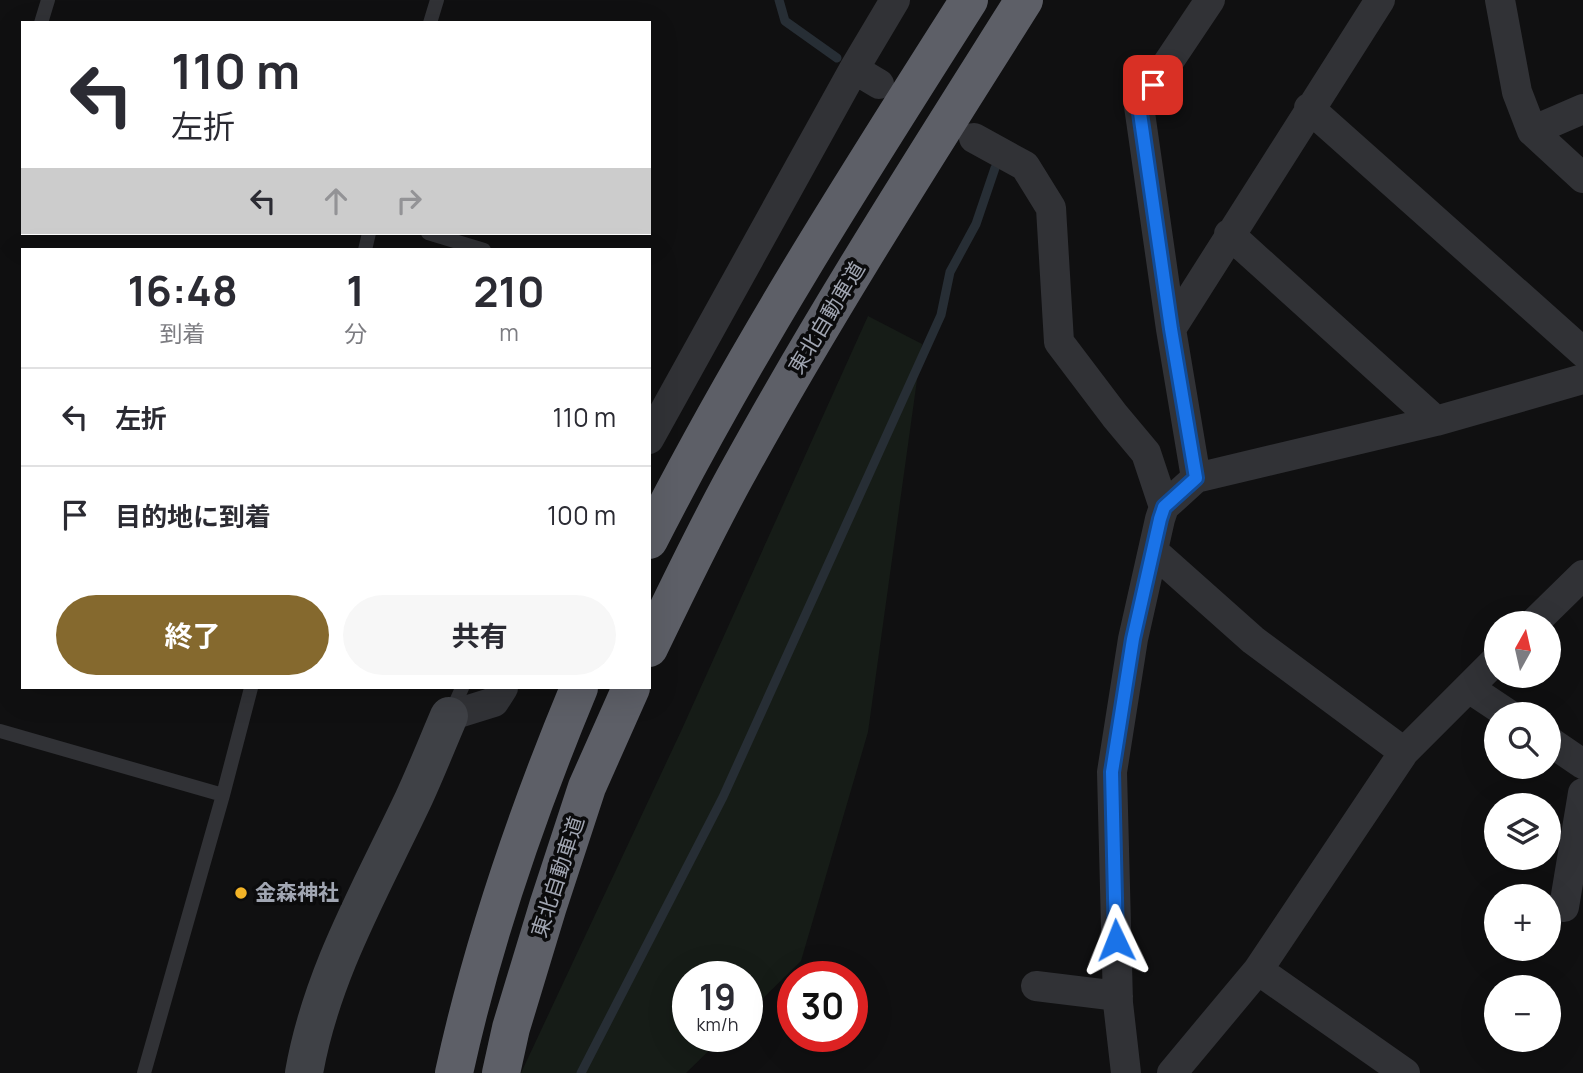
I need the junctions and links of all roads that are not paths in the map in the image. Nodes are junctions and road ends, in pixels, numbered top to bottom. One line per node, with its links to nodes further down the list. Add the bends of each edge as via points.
1 (48, 0): 9 (lane)
2 (437, 0): 10 (lane)
3 (895, 0): 11 (street)
4 (969, 0): 28 (highway, via 767,326)
5 (1024, 0): 32 (highway, 東北自動車道, via 805,353 739,469)
6 (1210, 0): 21 (street, via 1139,106)
7 (1380, 0): 13 (street)
8 (1500, 0): 15 (street, via 1517,92)
9 (42, 21)
10 (431, 21)
11 (854, 69): 12 (street); 25 (street)
12 (879, 84)
13 (1309, 108): 18 (street); 22 (street)
14 (1583, 109): 15 (street)
15 (1532, 131): 17 (street)
16 (974, 138): 27 (street, via 1025,166 1051,208 1059,342 1146,453)
17 (1583, 178)
18 (1230, 234): 21 (street); 24 (street)
19 (435, 235): 20 (lane)
20 (477, 248)
21 (1171, 329): 26 (street)
22 (1583, 352)
23 (1583, 379): 24 (street)
24 (1436, 421): 26 (street)
25 (651, 435)
26 (1196, 478): 27 (street)
27 (1164, 507): 29 (street)
28 (651, 536)
29 (1153, 551): 43 (street, via 1253,640); 50 (street, via 1133,639 1112,772)
30 (1583, 575): 31 (street)
31 (1546, 611)
32 (651, 644)
33 (1484, 672): 34 (street)
34 (1469, 688): 40 (street); 43 (street)
35 (251, 689): 46 (lane)
36 (502, 689): 39 (street, via 494,702)
37 (579, 689): 53 (highway, via 541,779 501,897)
38 (631, 689): 54 (highway, 東北自動車道, via 587,787)
39 (456, 702): 52 (street, via 362,901 324,996)
40 (1490, 702)
41 (0, 732): 46 (lane)
42 (1561, 749): 44 (street)
43 (1404, 752): 48 (street)
44 (1583, 764)
45 (1583, 793): 47 (street)
46 (223, 795): 51 (lane)
47 (1564, 907)
48 (1258, 970): 56 (street); 57 (street)
49 (1036, 986): 50 (street)
50 (1118, 996): 55 (street)
51 (144, 1073)
52 (304, 1073)
53 (454, 1073)
54 (501, 1073)
55 (1126, 1073)
56 (1172, 1073)
57 (1405, 1073)

